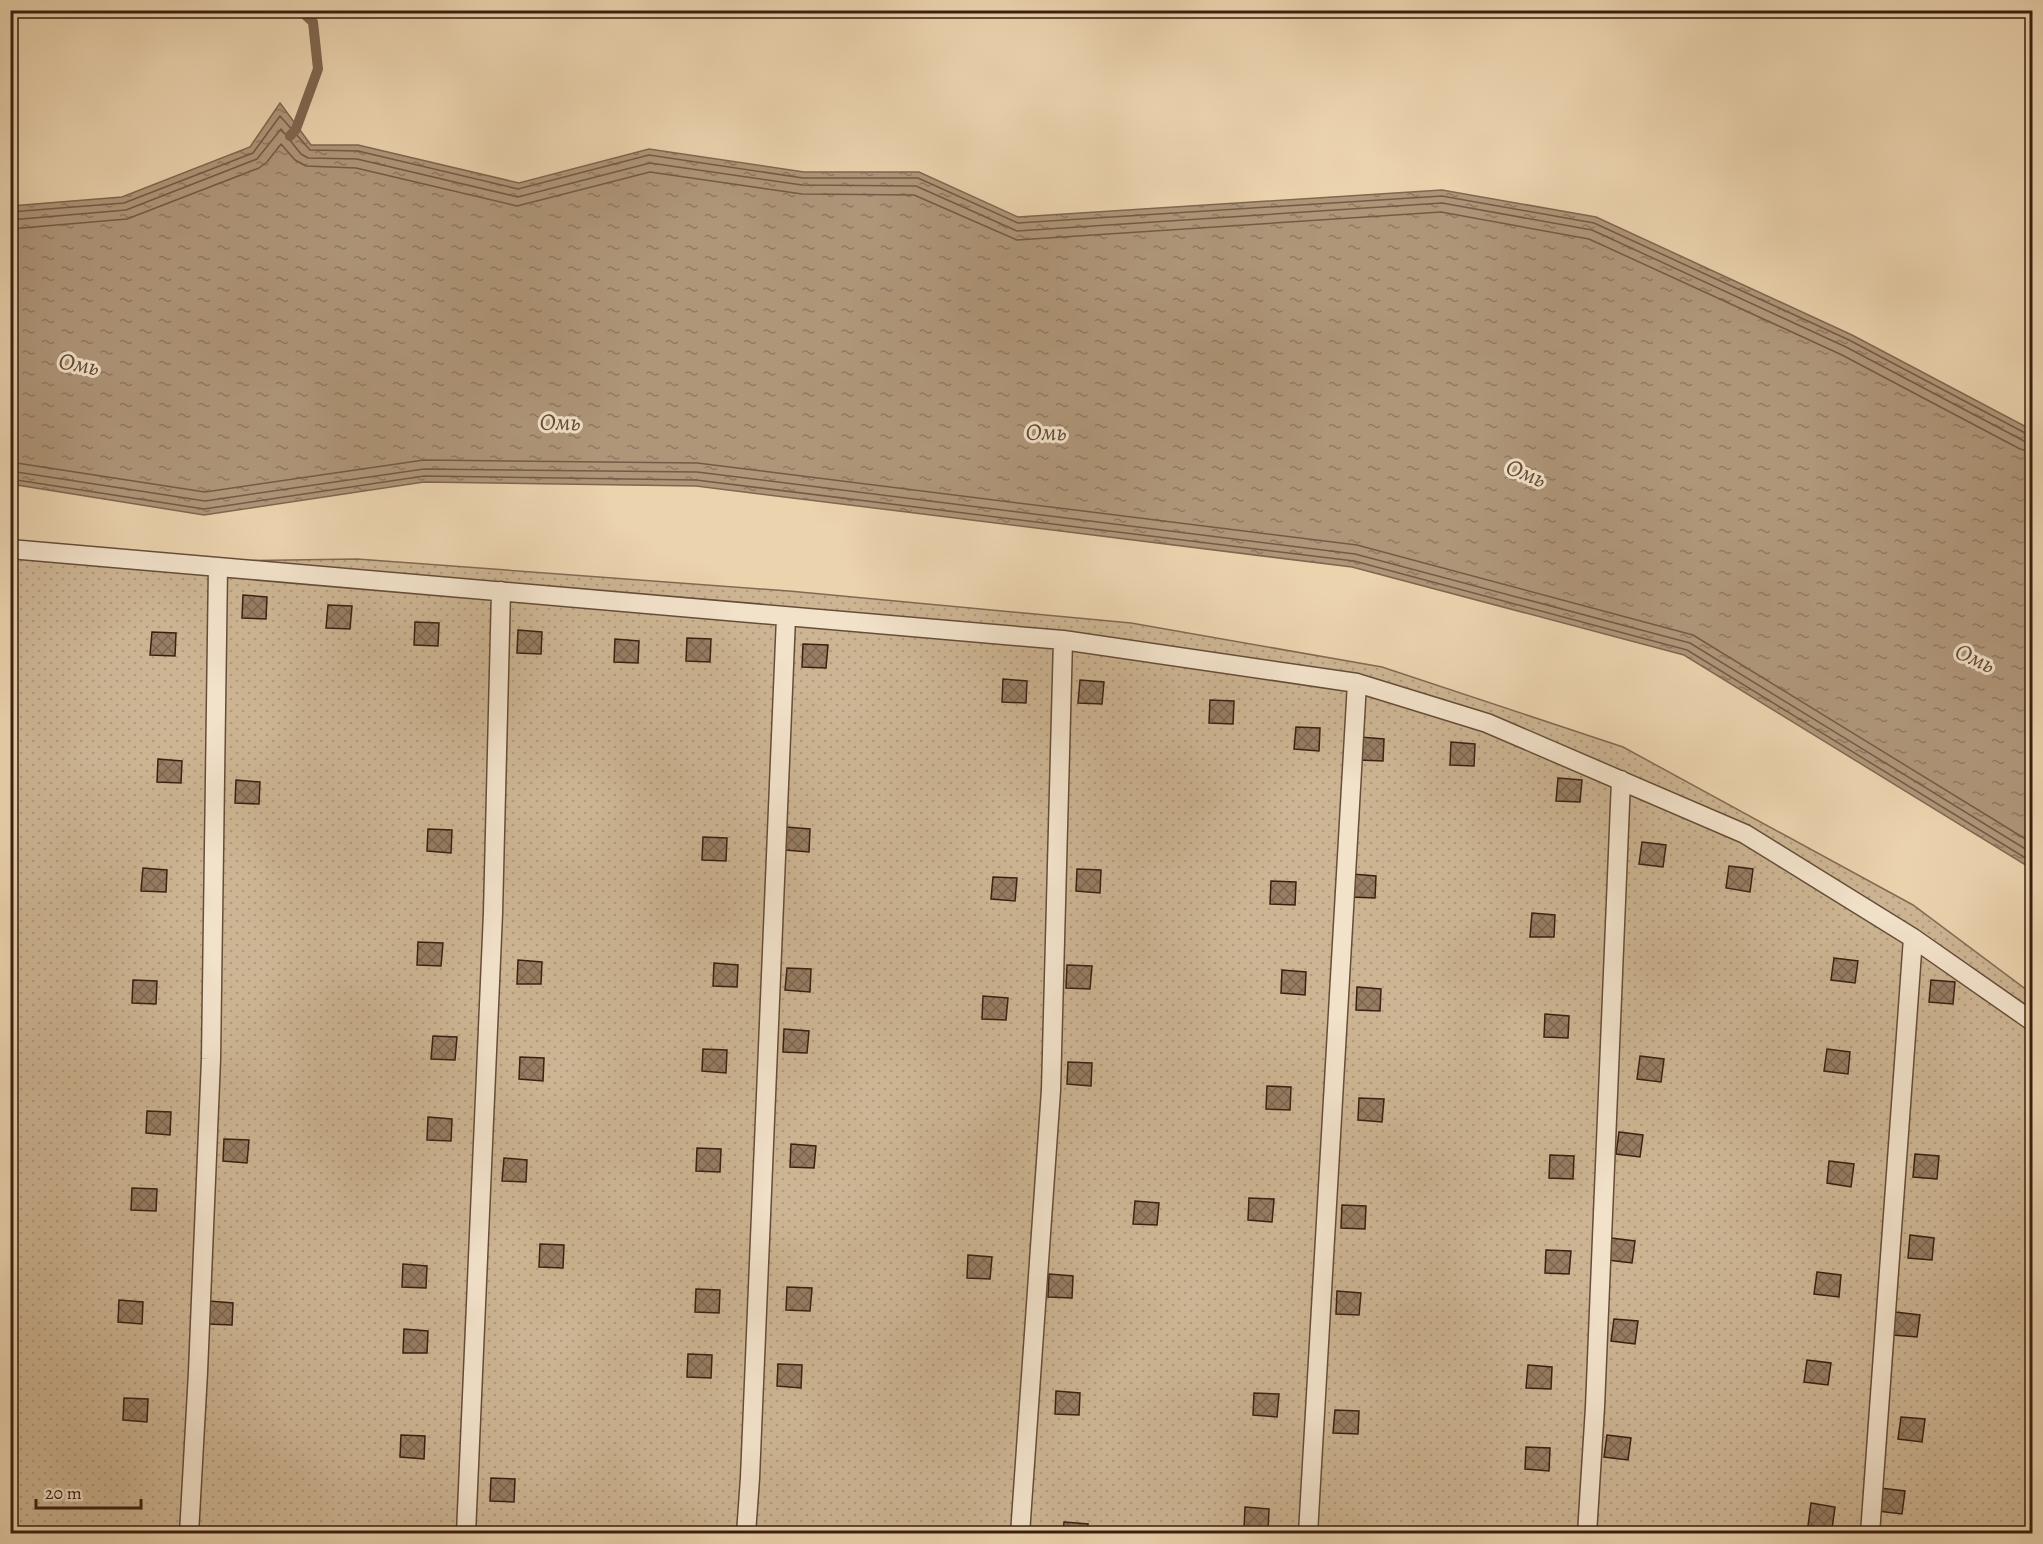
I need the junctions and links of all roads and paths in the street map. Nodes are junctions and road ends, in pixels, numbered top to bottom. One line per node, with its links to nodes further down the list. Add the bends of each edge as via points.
1 (10, 549): 2 (lane)
2 (218, 567): 3 (lane); 10 (lane, via 211,1059)
3 (501, 591): 4 (lane); 11 (lane, via 493,913)
4 (786, 617): 5 (lane); 12 (lane)
5 (1064, 640): 6 (lane); 13 (lane, via 1051,1090)
6 (1358, 682): 7 (lane, via 1487,723); 14 (lane)
7 (1621, 780): 8 (lane, via 1745,834); 15 (lane)
8 (1913, 938): 9 (lane); 16 (lane)
9 (2032, 1021)
10 (189, 1533)
11 (466, 1533)
12 (746, 1533)
13 (1020, 1533)
14 (1308, 1533)
15 (1587, 1533)
16 (1870, 1533)

